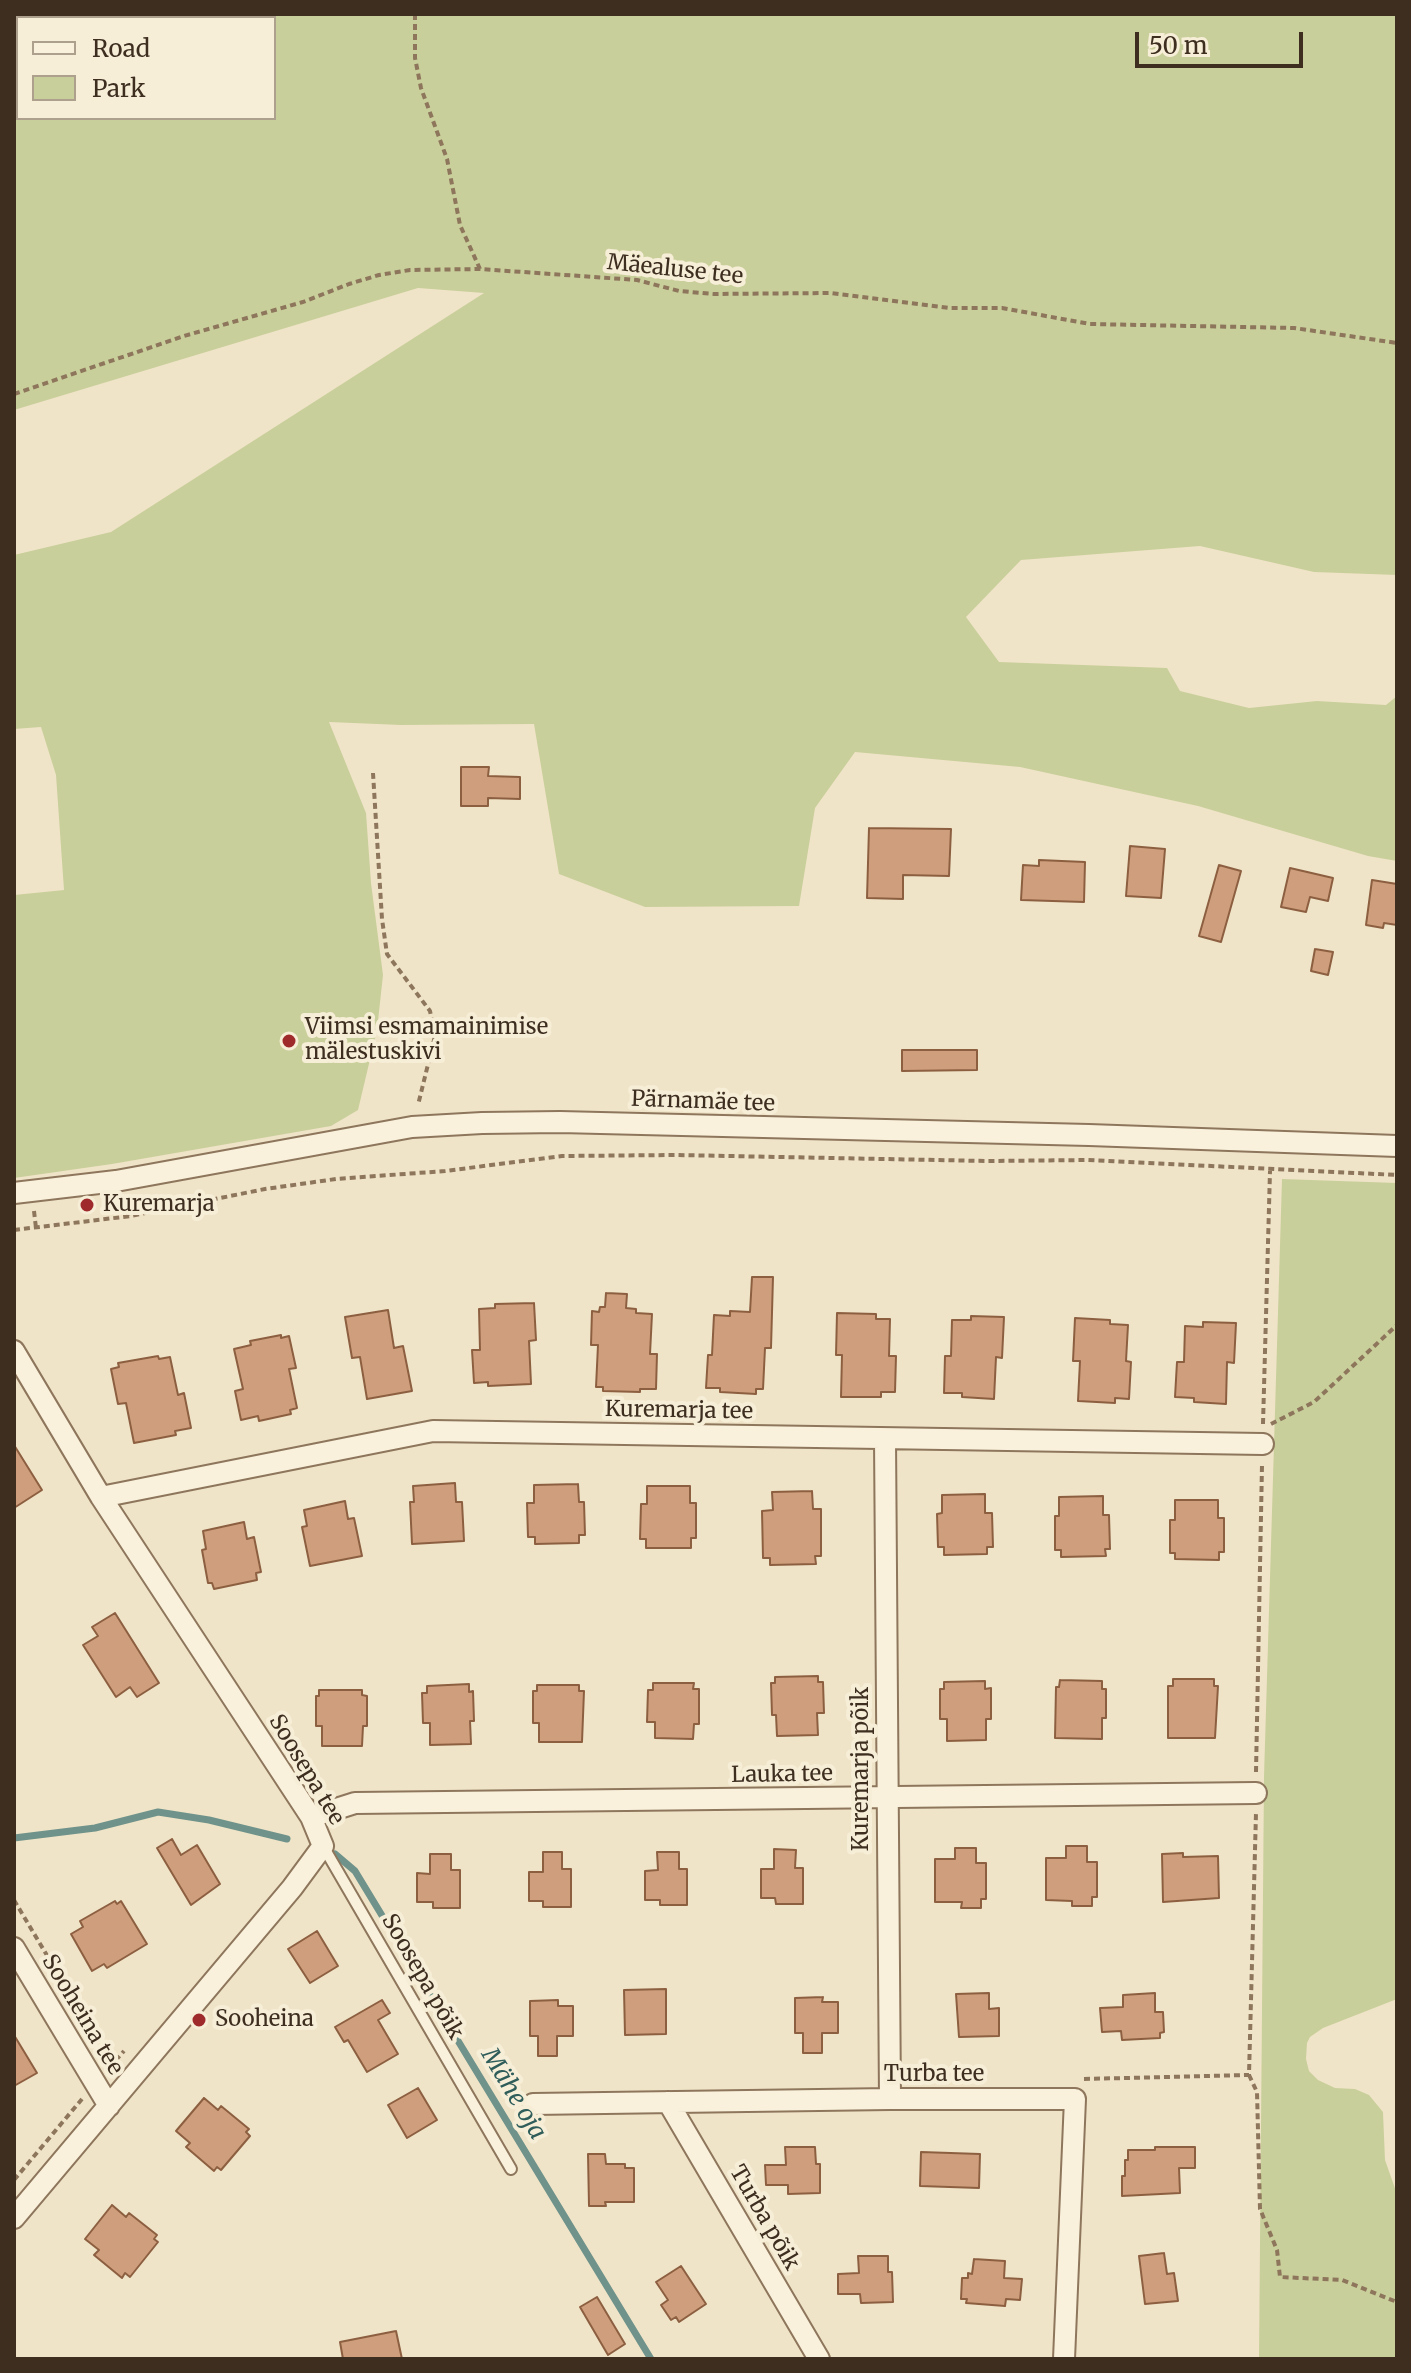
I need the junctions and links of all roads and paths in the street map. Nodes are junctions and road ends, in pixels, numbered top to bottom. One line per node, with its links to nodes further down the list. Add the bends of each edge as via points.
1 (415, 14): 2 (path, via 421,88 447,159 460,225)
2 (480, 269): 3 (path, Mäealuse tee, via 637,280 714,294 830,293 949,308 1002,308 1090,324 1294,328); 4 (path, Mäealuse tee, via 379,275)
3 (1397, 343)
4 (14, 394)
5 (373, 773): 6 (path, via 387,954 430,1011 435,1036)
6 (412, 1127): 7 (street, Pärnamäe tee, via 560,1122); 10 (street, Pärnamäe tee, via 116,1181)
7 (1397, 1146)
8 (1270, 1171): 9 (path); 12 (path, via 1087,1160 562,1156 336,1179); 16 (path)
9 (1397, 1175)
10 (14, 1193)
11 (34, 1211): 12 (path)
12 (36, 1228): 13 (path)
13 (14, 1230)
14 (1397, 1325): 16 (path, via 1314,1402)
15 (14, 1351): 18 (street, Soosepa tee)
16 (1263, 1436): 17 (street, Kuremarja tee); 19 (path)
17 (885, 1439): 18 (street, Kuremarja tee, via 433,1431); 20 (street, Kuremarja põik)
18 (101, 1497): 21 (street, Soosepa tee)
19 (1256, 1793): 20 (street, Lauka tee); 26 (path)
20 (886, 1798): 21 (street, Lauka tee, via 355,1803); 28 (street, Kuremarja põik)
21 (311, 1817): 22 (street, Soosepa tee)
22 (323, 1846): 31 (street, Soosepa tee); 32 (lane, Soosepa põik)
23 (14, 1900): 25 (path)
24 (14, 1948): 31 (street, Sooheina tee)
25 (112, 2064)
26 (1249, 2075): 27 (path); 34 (path, via 1257,2092 1260,2209 1277,2250 1280,2277 1342,2280)
27 (1073, 2079)
28 (890, 2099): 29 (street, Turba tee); 36 (street, Turba tee, via 1075,2099)
29 (668, 2102): 30 (street, Turba tee); 35 (street, Turba põik)
30 (533, 2104)
31 (109, 2106): 33 (street, Soosepa tee)
32 (511, 2169)
33 (14, 2218)
34 (1397, 2302)
35 (819, 2359)
36 (1064, 2359)

